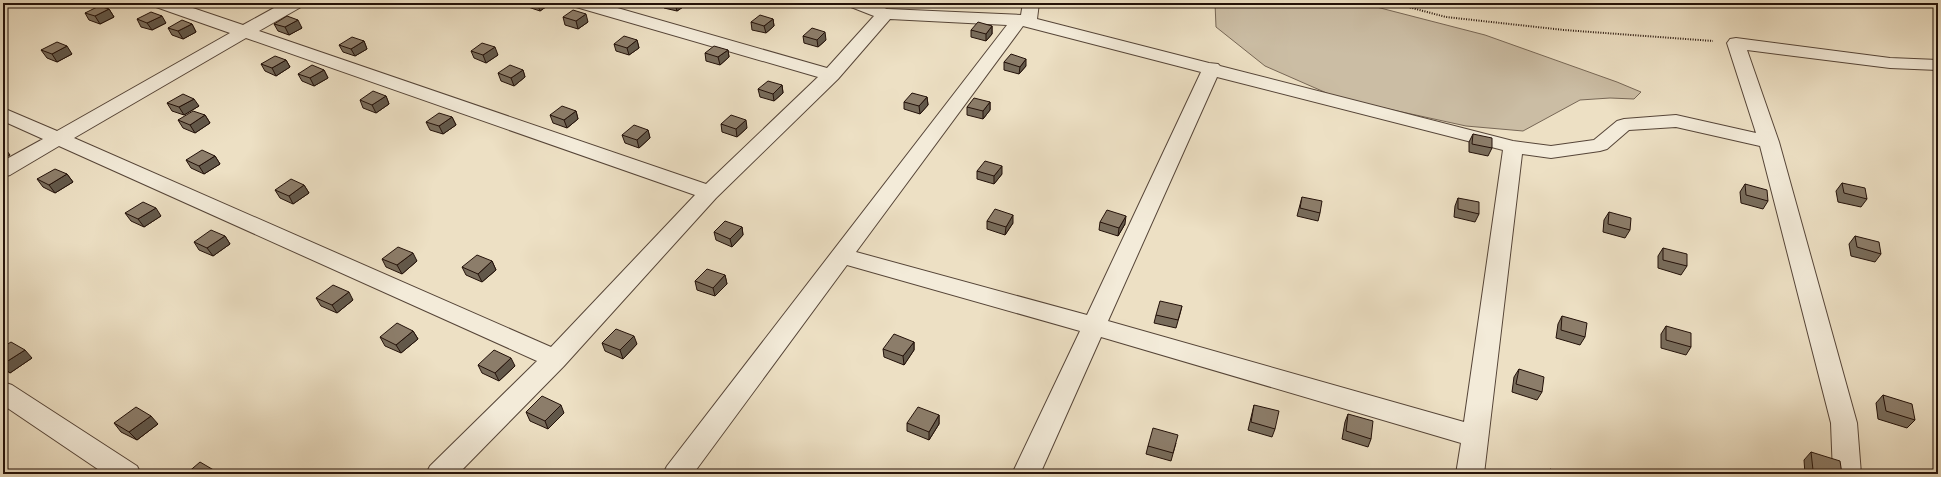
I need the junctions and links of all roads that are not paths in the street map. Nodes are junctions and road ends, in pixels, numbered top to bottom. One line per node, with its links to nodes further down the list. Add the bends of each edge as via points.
1 (162, 3): 7 (street)
2 (295, 3): 7 (street)
3 (582, 3): 10 (street)
4 (857, 3): 5 (street)
5 (885, 14): 6 (street); 10 (street)
6 (1026, 15): 9 (street); 17 (street)
7 (245, 31): 12 (street); 16 (street)
8 (1938, 65): 13 (street, via 1890,63 1736,43)
9 (1212, 68): 14 (street); 18 (street)
10 (831, 76): 16 (street)
11 (3, 114): 12 (street)
12 (57, 139): 15 (street); 19 (street)
13 (1768, 142): 14 (street, via 1676,121 1624,124 1600,145 1551,152); 27 (street, via 1844,423)
14 (1513, 147): 21 (street)
15 (3, 170)
16 (709, 193): 19 (street)
17 (842, 256): 18 (street); 24 (street)
18 (1094, 326): 21 (street); 25 (street)
19 (556, 359): 23 (street)
20 (3, 392): 22 (street)
21 (1474, 436): 26 (street)
22 (127, 474)
23 (440, 474)
24 (677, 474)
25 (1026, 474)
26 (1470, 474)
27 (1847, 474)

